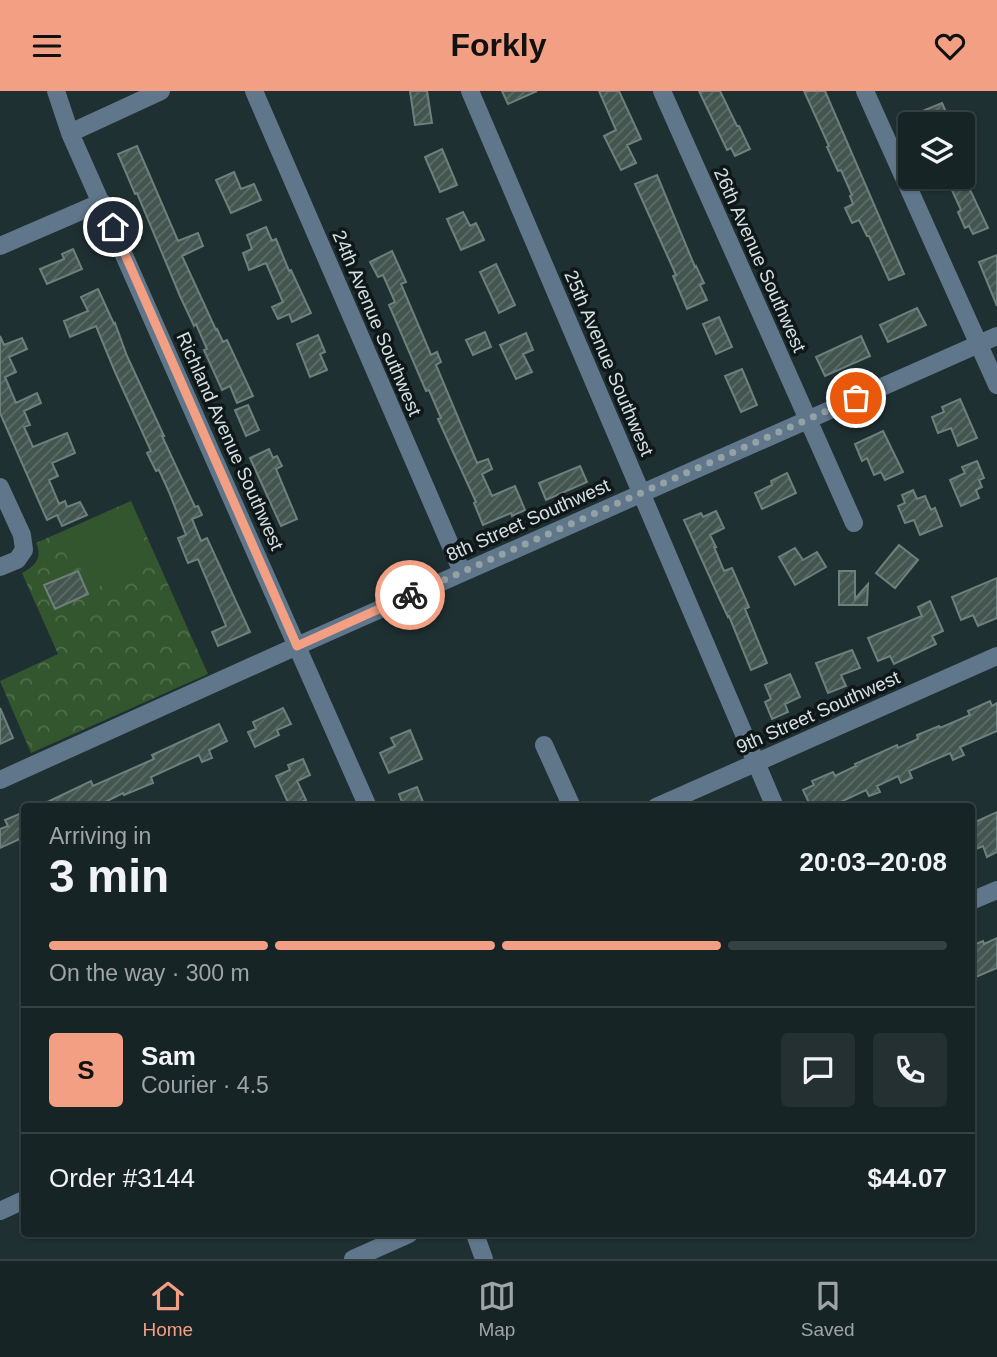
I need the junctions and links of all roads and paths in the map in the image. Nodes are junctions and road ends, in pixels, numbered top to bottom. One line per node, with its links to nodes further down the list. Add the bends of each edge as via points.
1 (56, 91): 7 (street, Richland Avenue Southwest)
2 (161, 91): 7 (street)
3 (254, 91): 18 (street, 24th Avenue Southwest)
4 (470, 91): 15 (street, 25th Avenue Southwest)
5 (662, 91): 13 (street, 26th Avenue Southwest)
6 (865, 91): 11 (street)
7 (70, 133): 8 (street, Richland Avenue Southwest)
8 (102, 202): 9 (street); 19 (street, Richland Avenue Southwest)
9 (2, 241)
10 (997, 336): 11 (street, 8th Street Southwest)
11 (978, 344): 12 (street); 13 (street, 8th Street Southwest)
12 (997, 386)
13 (808, 419): 15 (street, 8th Street Southwest); 16 (street, 26th Avenue Southwest)
14 (0, 487): 17 (street, via 24,550 17,560)
15 (641, 493): 18 (street, 8th Street Southwest); 22 (street, 25th Avenue Southwest)
16 (854, 523)
17 (0, 567)
18 (462, 572): 19 (street, 8th Street Southwest)
19 (297, 646): 23 (street, 8th Street Southwest); 24 (street, Richland Avenue Southwest)
20 (997, 656): 22 (street, 9th Street Southwest)
21 (544, 744): 25 (street)
22 (756, 763): 26 (street, 9th Street Southwest); 27 (street, 25th Avenue Southwest)
23 (0, 780)
24 (366, 803)
25 (570, 803)
26 (665, 803)
27 (773, 803)
28 (997, 890): 29 (street)
29 (975, 899)
30 (21, 1201): 31 (street)
31 (0, 1211)
32 (402, 1237): 34 (street)
33 (476, 1237): 35 (street)
34 (353, 1259)
35 (485, 1259)

